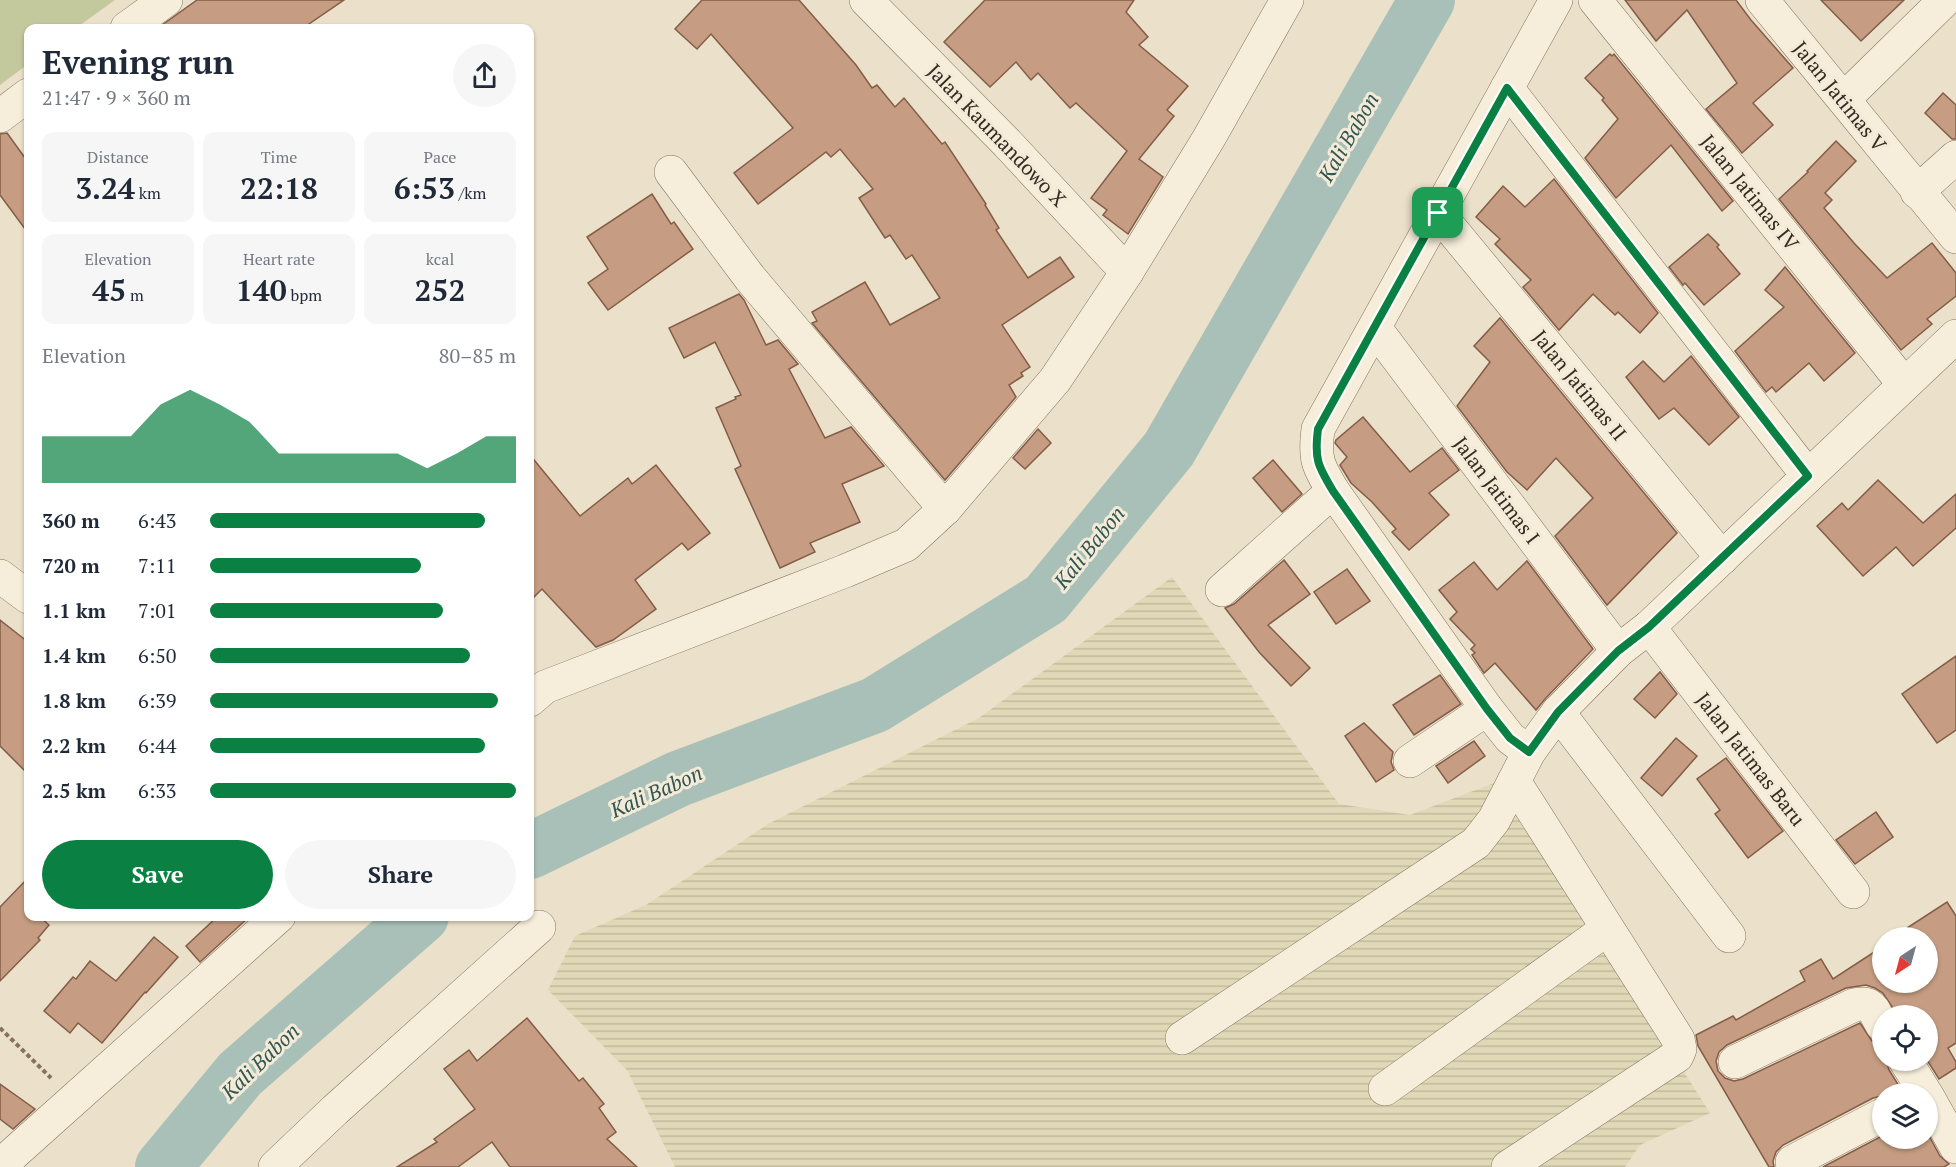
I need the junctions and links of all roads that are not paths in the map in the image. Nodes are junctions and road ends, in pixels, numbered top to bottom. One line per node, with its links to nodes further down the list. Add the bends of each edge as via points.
1 (166, 0): 8 (street)
2 (866, 0): 18 (street, Jalan Kaumandowo X)
3 (1287, 0): 18 (street)
4 (1556, 0): 9 (street)
5 (1595, 0): 21 (street, Jalan Jatimas IV)
6 (1945, 0): 11 (street)
7 (1770, 3): 11 (street, Jalan Jatimas V)
8 (133, 24)
9 (1507, 88): 16 (street); 22 (street)
10 (24, 97): 12 (street)
11 (1844, 99): 15 (street, Jalan Jatimas V)
12 (0, 116)
13 (1956, 157): 15 (street)
14 (671, 171): 24 (street, via 758,288)
15 (1917, 192): 17 (street, Jalan Jatimas V)
16 (1438, 213): 19 (street); 25 (street, Jalan Jatimas II)
17 (1956, 237)
18 (1127, 272): 24 (street, via 1055,380)
19 (1375, 328): 23 (street, via 1318,429 1315,451 1320,470); 30 (street, Jalan Jatimas I)
20 (1956, 336): 21 (street)
21 (1904, 384): 22 (street)
22 (1808, 476): 25 (street)
23 (1333, 491): 27 (street); 32 (street)
24 (945, 509): 31 (street, via 906,545)
25 (1722, 558): 29 (street)
26 (0, 576): 28 (street)
27 (1222, 590)
28 (24, 594)
29 (1649, 627): 30 (street); 37 (street, Jalan Jatimas Baru)
30 (1618, 651): 33 (street)
31 (535, 686)
32 (1487, 709): 34 (street, via 1510,738); 35 (street)
33 (1558, 712): 34 (street); 41 (street)
34 (1529, 752): 36 (street)
35 (1410, 761)
36 (1514, 781): 40 (street); 43 (street, via 1494,820 1476,843)
37 (1853, 892)
38 (273, 921): 49 (street, via 74,1100)
39 (539, 927): 51 (street)
40 (1607, 929): 45 (street); 52 (street, via 1678,1039 1680,1049 1677,1056)
41 (1729, 936)
42 (1872, 1013): 44 (street, via 1854,1005)
43 (1182, 1038)
44 (1735, 1062)
45 (1385, 1089)
46 (1938, 1116): 48 (street)
47 (1872, 1120): 50 (street)
48 (1956, 1147)
49 (15, 1162)
50 (1792, 1162)
51 (275, 1167)
52 (1509, 1167)

